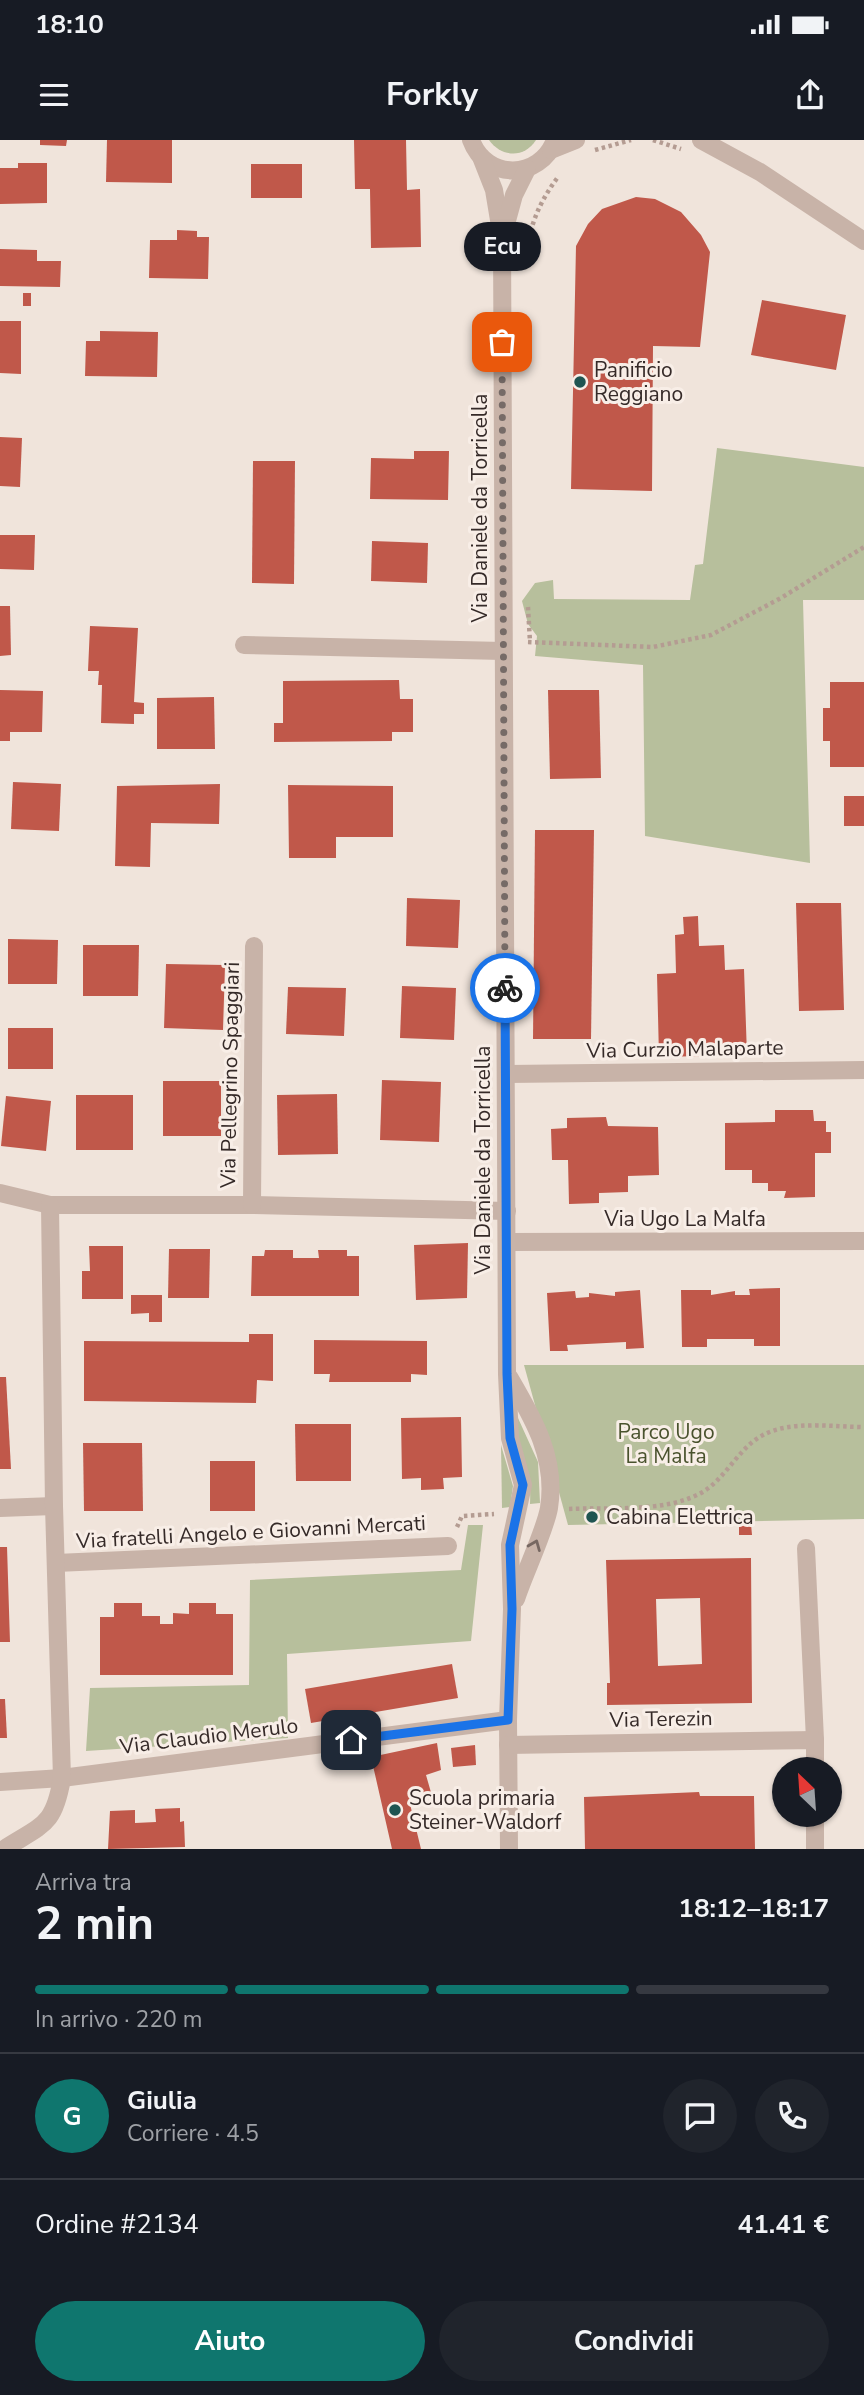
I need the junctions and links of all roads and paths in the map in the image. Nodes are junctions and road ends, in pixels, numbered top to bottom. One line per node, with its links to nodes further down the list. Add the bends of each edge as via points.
1 (471, 140): 7 (street, Via Daniele da Torricella)
2 (631, 140): 4 (path)
3 (701, 140): 11 (street, via 760,172)
4 (608, 142): 6 (path)
5 (553, 145): 6 (street); 8 (street)
6 (580, 147)
7 (481, 157): 8 (street, via 502,170); 10 (street, Via Daniele da Torricella, via 494,190)
8 (527, 169): 10 (street, Via Daniele da Torricella)
9 (561, 173): 12 (path, via 543,197 531,225)
10 (502, 238): 16 (street, Via Daniele da Torricella)
11 (864, 241)
12 (526, 255)
13 (864, 547): 15 (path, via 711,635 653,647)
14 (528, 604): 15 (path)
15 (530, 642): 16 (path)
16 (503, 644): 17 (street, Via Daniele da Torricella); 20 (street, Via Daniele da Torricella)
17 (244, 645)
18 (254, 946): 23 (street, Via Pellegrino Spaggiari)
19 (864, 1070): 20 (street, Via Curzio Malaparte)
20 (506, 1074): 24 (street, Via Daniele da Torricella)
21 (0, 1194): 22 (street, Via Pellegrino Spaggiari)
22 (50, 1205): 23 (street, Via Pellegrino Spaggiari); 29 (street, Via fratelli Angelo e Giovanni Mercati)
23 (252, 1205): 24 (street, Via Pellegrino Spaggiari)
24 (507, 1211): 26 (street, Via Daniele da Torricella)
25 (864, 1241): 26 (street, Via Ugo La Malfa)
26 (507, 1242): 27 (street, Via Daniele da Torricella)
27 (507, 1374): 35 (street, Via Daniele da Torricella, via 510,1438 523,1485 510,1545); 35 (street, Via Daniele da Torricella, one-way to 27, via 549,1510 551,1474 547,1451)
28 (864, 1427): 31 (path, via 790,1427 763,1435 699,1494 662,1504)
29 (54, 1506): 30 (street); 34 (street, Via fratelli Angelo e Giovanni Mercati)
30 (0, 1508)
31 (562, 1509)
32 (448, 1546): 34 (street, Via fratelli Angelo e Giovanni Mercati)
33 (806, 1548): 37 (street)
34 (56, 1563): 40 (street, Via fratelli Angelo e Giovanni Mercati)
35 (512, 1609): 36 (street, Via Daniele da Torricella)
36 (508, 1720): 38 (street, Via Daniele da Torricella); 40 (street, Via Claudio Merulo)
37 (815, 1740): 38 (street, Via Terezin); 39 (street)
38 (508, 1745): 44 (street, Via Daniele da Torricella)
39 (815, 1757)
40 (62, 1778): 41 (street, Via Claudio Merulo); 43 (street, Via fratelli Angelo e Giovanni Mercati, via 57,1807 48,1820)
41 (0, 1782)
42 (815, 1827): 45 (street)
43 (4, 1849)
44 (509, 1849)
45 (815, 1849)

